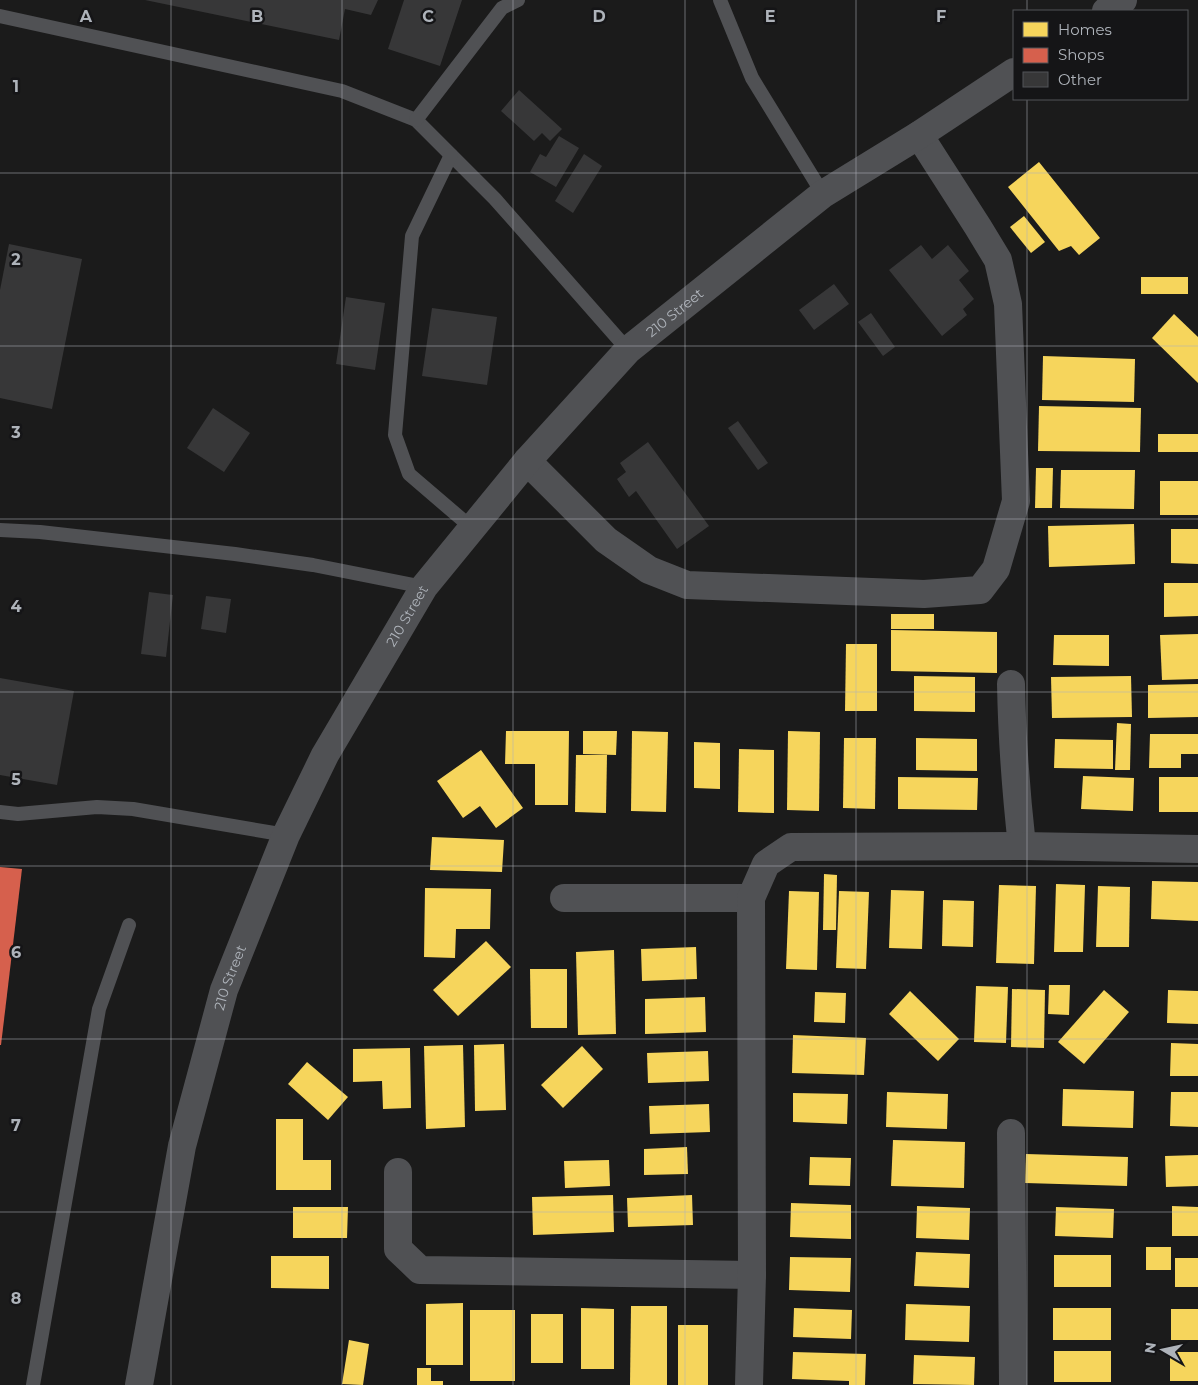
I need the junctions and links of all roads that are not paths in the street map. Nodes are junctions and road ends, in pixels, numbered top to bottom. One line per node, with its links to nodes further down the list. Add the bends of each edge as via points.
1 (518, 0): 7 (lane, via 502,8)
2 (720, 0): 10 (lane, via 752,78)
3 (1123, 0): 4 (street)
4 (1108, 10)
5 (0, 16): 7 (lane, via 342,91)
6 (1013, 73): 8 (street, 210 Street)
7 (416, 120): 9 (lane)
8 (919, 135): 10 (street, 210 Street); 12 (street, via 998,260 1008,304 1016,501 996,569 980,590 924,594 687,585 649,570 606,540)
9 (451, 155): 11 (lane, via 495,199); 13 (lane, via 412,236 396,436 410,474)
10 (823, 194): 11 (street, 210 Street)
11 (628, 350): 12 (street, 210 Street)
12 (527, 461): 13 (street, 210 Street)
13 (472, 528): 15 (street, 210 Street)
14 (0, 530): 15 (lane, via 235,554 313,565)
15 (424, 587): 18 (street, 210 Street, via 325,755)
16 (1011, 684): 19 (street)
17 (0, 812): 18 (lane, via 18,814 98,807 133,808)
18 (286, 835): 28 (street, 210 Street, via 224,990 182,1146)
19 (1022, 846): 20 (street); 22 (street, via 791,847 766,864)
20 (1198, 849)
21 (564, 898): 22 (street)
22 (751, 898): 26 (street)
23 (129, 925): 27 (lane, via 99,1009)
24 (1011, 1133): 30 (street)
25 (398, 1172): 26 (street, via 398,1249 420,1270)
26 (752, 1275): 29 (street)
27 (33, 1385)
28 (139, 1385)
29 (750, 1385)
30 (1014, 1385)

